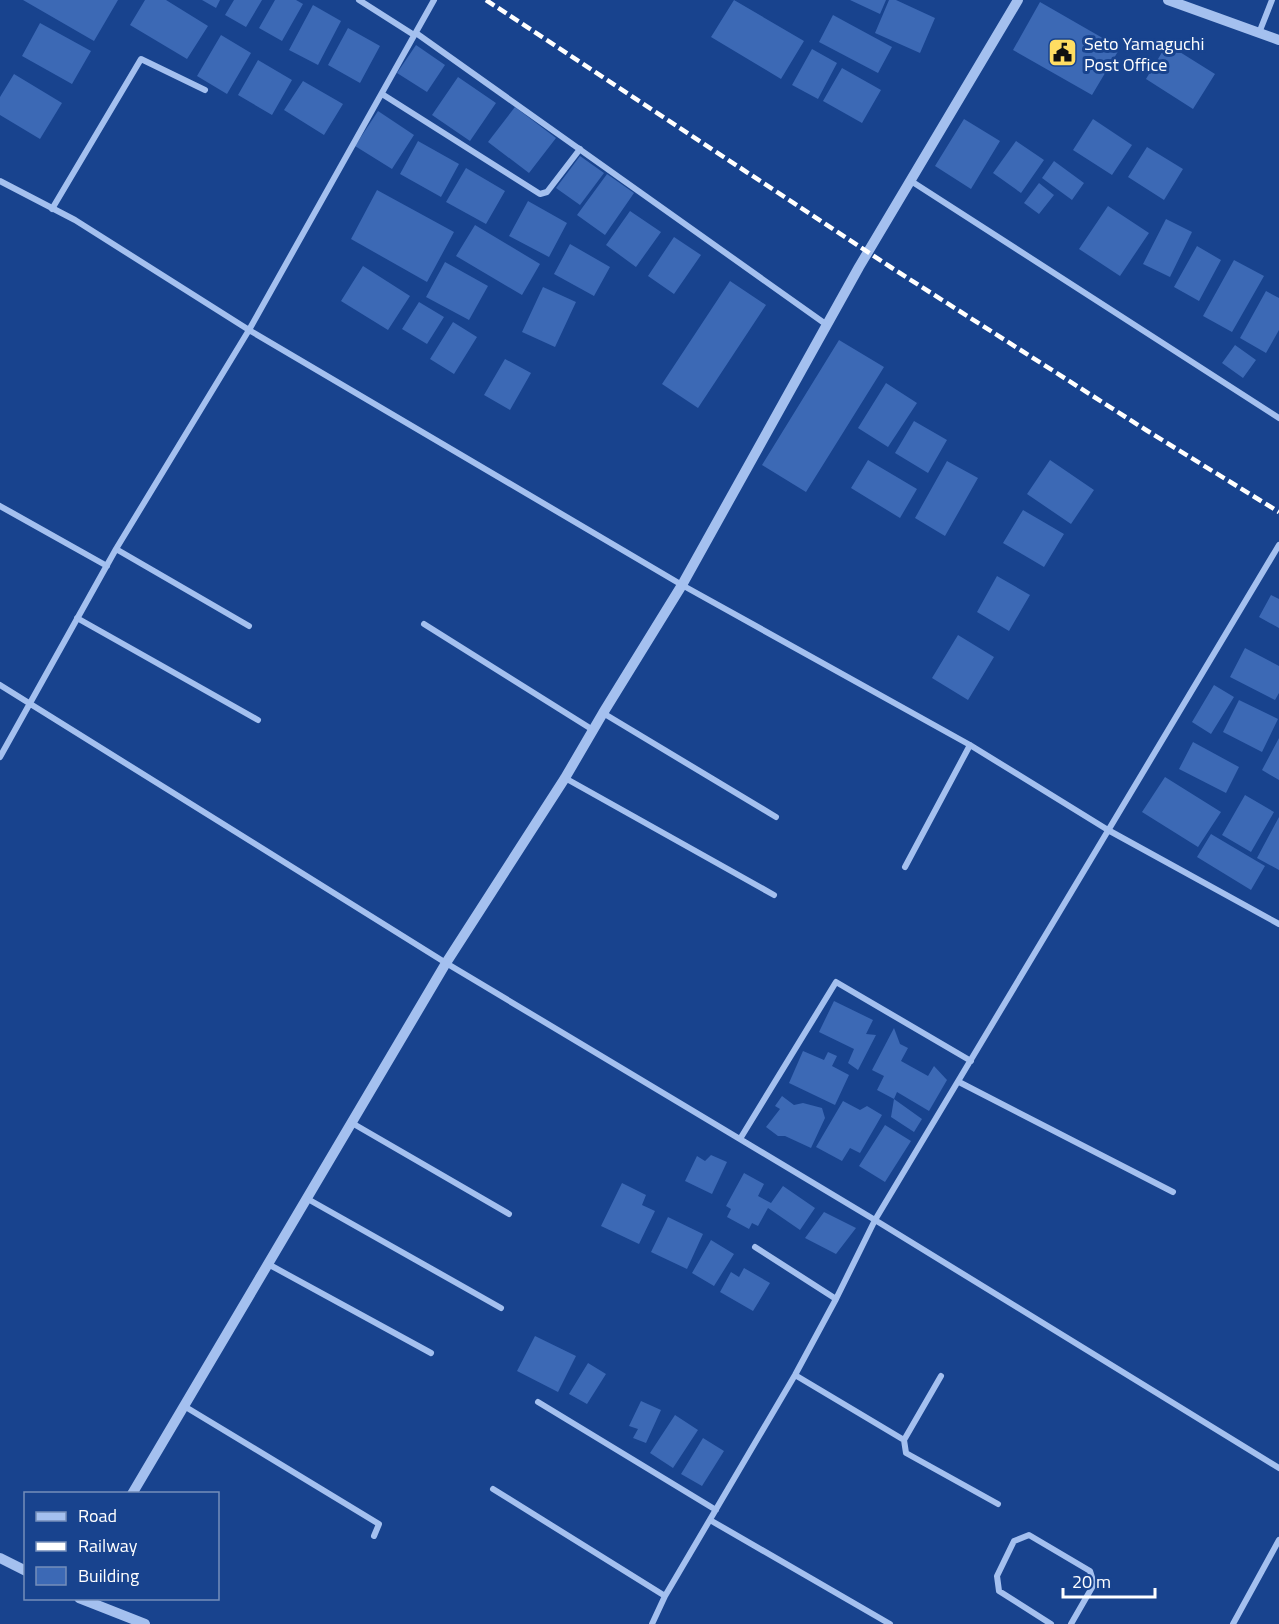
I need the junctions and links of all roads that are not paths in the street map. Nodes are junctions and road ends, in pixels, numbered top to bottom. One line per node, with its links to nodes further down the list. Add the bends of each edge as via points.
1 (359, 0): 7 (street)
2 (434, 0): 7 (street)
3 (1018, 0): 13 (street)
4 (1168, 0): 6 (street)
5 (1272, 0): 6 (street)
6 (1259, 33): 8 (street)
7 (415, 34): 10 (street); 11 (street)
8 (1279, 40)
9 (205, 90): 14 (street, via 141,59)
10 (382, 94): 11 (street, via 540,194 547,192); 16 (street)
11 (580, 149): 15 (street)
12 (0, 181): 14 (street)
13 (911, 181): 15 (street); 17 (street)
14 (52, 209): 16 (street)
15 (827, 325): 22 (street)
16 (249, 330): 20 (street); 22 (street)
17 (1279, 418)
18 (0, 506): 21 (street)
19 (1279, 545): 35 (street)
20 (116, 549): 21 (street); 25 (street)
21 (107, 567): 23 (street)
22 (682, 585): 28 (street); 31 (street)
23 (77, 618): 27 (street); 29 (street)
24 (424, 624): 30 (street)
25 (249, 626)
26 (0, 685): 27 (street)
27 (31, 704): 32 (street); 39 (street)
28 (603, 713): 30 (street); 34 (street)
29 (258, 720)
30 (592, 730): 33 (street)
31 (970, 745): 35 (street); 36 (street)
32 (0, 757)
33 (565, 778): 37 (street); 39 (street)
34 (776, 817)
35 (1108, 830): 38 (street); 40 (street)
36 (905, 867)
37 (774, 895)
38 (1279, 924)
39 (446, 963): 42 (street); 43 (street)
40 (971, 1061): 41 (street); 43 (street, via 836,982)
41 (959, 1082): 44 (street); 47 (street)
42 (352, 1123): 45 (street); 46 (street)
43 (740, 1140): 47 (street)
44 (1173, 1191)
45 (305, 1198): 49 (street); 51 (street)
46 (509, 1214)
47 (875, 1220): 50 (street); 58 (street)
48 (755, 1247): 50 (street)
49 (268, 1264): 52 (street); 56 (street)
50 (836, 1299): 53 (street)
51 (501, 1308)
52 (431, 1353)
53 (795, 1376): 57 (street); 62 (street)
54 (941, 1376): 57 (street)
55 (538, 1402): 62 (street)
56 (184, 1406): 60 (street); 64 (street, via 379,1524)
57 (904, 1440): 61 (street, via 906,1453)
58 (1279, 1468)
59 (493, 1489): 68 (street)
60 (133, 1492)
61 (998, 1504)
62 (716, 1510): 63 (street)
63 (710, 1520): 68 (street); 72 (street)
64 (374, 1536)
65 (1279, 1540): 75 (street)
66 (0, 1558): 67 (street)
67 (24, 1570)
68 (665, 1596): 71 (street)
69 (82, 1600): 70 (street)
70 (145, 1624)
71 (652, 1624)
72 (890, 1624)
73 (1052, 1624): 74 (street, via 999,1591 997,1576 1014,1541 1029,1535 1090,1571 1094,1584)
74 (1071, 1624)
75 (1233, 1624)

